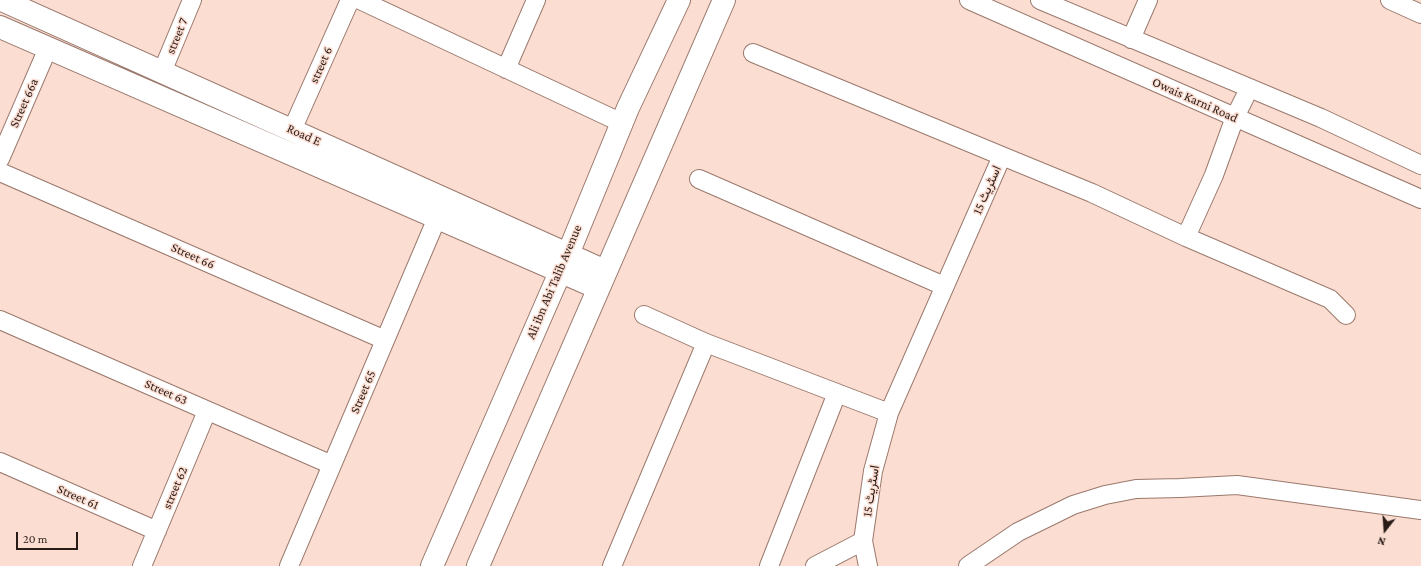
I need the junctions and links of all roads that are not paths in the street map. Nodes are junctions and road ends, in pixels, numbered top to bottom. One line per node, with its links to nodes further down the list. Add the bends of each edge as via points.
1 (2, 0): 18 (street, Road E)
2 (192, 0): 18 (street, street 7)
3 (350, 0): 22 (street, street 6)
4 (360, 0): 17 (street)
5 (536, 0): 17 (street)
6 (679, 0): 21 (street, Ali ibn Abi Talib Avenue)
7 (724, 0): 32 (street)
8 (970, 0): 20 (street, Owais Karni Road)
9 (1040, 0): 14 (street)
10 (1148, 0): 14 (street)
11 (1390, 0): 12 (street)
12 (1421, 14)
13 (0, 27): 15 (street, Road E)
14 (1131, 39): 19 (street)
15 (48, 48): 24 (street, Street 66a); 29 (street, Road E)
16 (753, 53): 23 (street)
17 (506, 69): 21 (street)
18 (162, 72): 22 (street, Road E)
19 (1249, 89): 20 (street); 25 (street, via 1321,118)
20 (1235, 117): 28 (street, Owais Karni Road); 30 (street, via 1214,176)
21 (622, 123): 31 (street, Ali ibn Abi Talib Avenue)
22 (292, 130): 31 (street, Road E)
23 (1002, 156): 30 (street, اسٹریٹ 15, via 1092,193); 33 (street, اسٹریٹ 15)
24 (0, 159)
25 (1421, 165)
26 (0, 172): 37 (street, Street 66)
27 (699, 179): 33 (street)
28 (1421, 199)
29 (437, 218): 31 (street, Road E); 37 (street, Street 65)
30 (1186, 237): 35 (street, اسٹریٹ 15, via 1330,299)
31 (564, 263): 32 (street, Road E); 49 (street, Ali ibn Abi Talib Avenue)
32 (602, 280): 50 (street)
33 (944, 286): 41 (street, اسٹریٹ 15)
34 (644, 315): 38 (street)
35 (1346, 315)
36 (0, 320): 40 (street, Street 63)
37 (385, 340): 43 (street, Street 65)
38 (706, 343): 39 (street); 51 (street)
39 (837, 393): 41 (street); 52 (street)
40 (207, 410): 43 (street, Street 63); 45 (street, street 62)
41 (889, 413): 46 (street, اسٹریٹ 15, via 873,471)
42 (0, 462): 45 (street, Street 61)
43 (332, 465): 48 (street, Street 65)
44 (1421, 510): 55 (street, via 1237,485 1136,489 1105,494 1073,505 1018,532)
45 (157, 531): 47 (street, street 62)
46 (863, 541): 53 (street); 54 (street, اسٹریٹ 15)
47 (142, 566)
48 (289, 566)
49 (432, 566)
50 (478, 566)
51 (612, 566)
52 (769, 566)
53 (815, 566)
54 (868, 566)
55 (968, 566)

